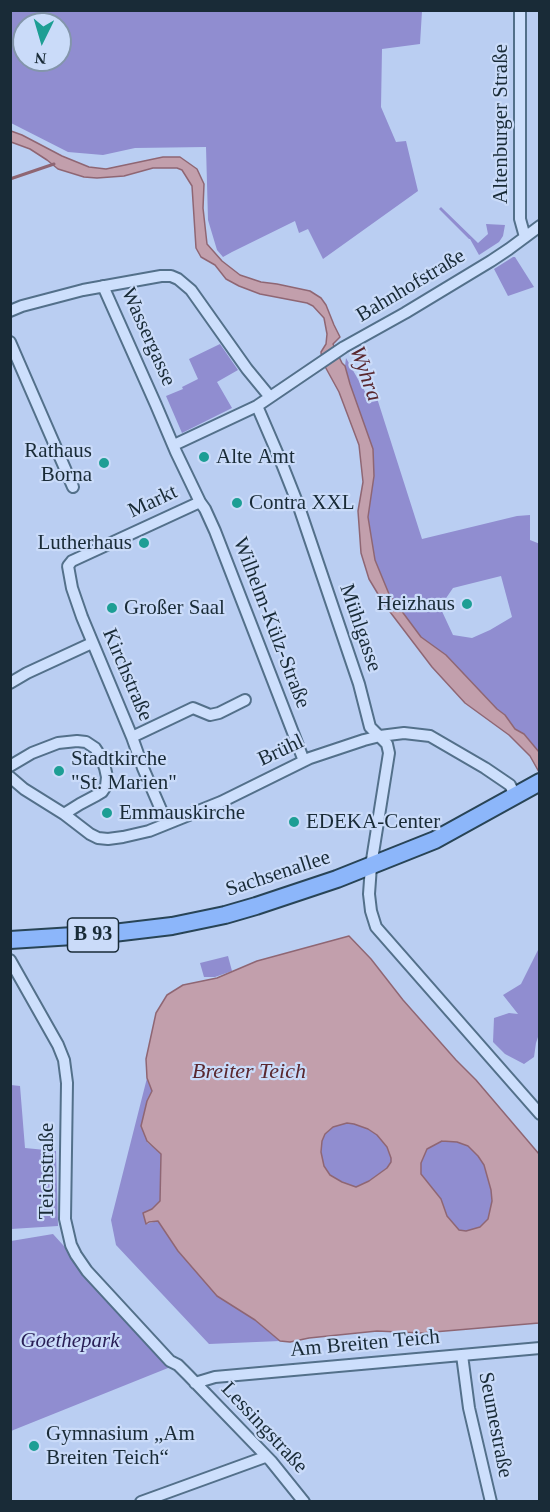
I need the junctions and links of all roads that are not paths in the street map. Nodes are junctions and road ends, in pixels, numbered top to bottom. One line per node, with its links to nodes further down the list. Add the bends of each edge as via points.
1 (520, 10): 3 (street, Altenburger Straße, via 520,219)
2 (540, 226): 3 (street, Bahnhofstraße)
3 (525, 237): 7 (street, Bahnhofstraße, via 344,347)
4 (103, 286): 5 (street); 7 (street, via 161,276 178,279 191,290); 8 (street, Wassergasse)
5 (10, 311)
6 (10, 342): 11 (street)
7 (270, 397): 9 (street, Bahnhofstraße)
8 (156, 405): 10 (street, Markt)
9 (257, 406): 10 (street, Bahnhofstraße); 17 (street, Mühlgasse, via 299,507 370,727)
10 (174, 445): 12 (street, Markt)
11 (73, 488)
12 (200, 502): 13 (street, Markt, via 72,561); 19 (street, Wilhelm-Külz-Straße, via 215,531)
13 (68, 574): 14 (street, Kirchstraße)
14 (92, 642): 15 (street); 18 (street, Kirchstraße)
15 (10, 683)
16 (245, 700): 18 (street, via 210,715 193,708)
17 (380, 736): 19 (street, Brühl); 23 (street, Brühl, via 430,736 510,785); 26 (street, Mühlgasse, via 389,753)
18 (132, 737): 25 (street, Kirchstraße, via 162,812)
19 (304, 761): 25 (street, Brühl, via 221,802)
20 (10, 765): 24 (street, via 58,743 86,742 95,748 105,768 106,786)
21 (10, 777): 24 (street, Brühl)
22 (536, 784): 23 (main road, Sachsenallee / B 93)
23 (515, 795): 26 (main road, Sachsenallee / B 93, via 435,840)
24 (64, 814): 25 (street, Brühl, via 90,834 108,839 149,831)
25 (170, 821)
26 (371, 866): 27 (main road, Sachsenallee / B 93, via 225,915 105,934); 29 (street, via 369,894 376,927)
27 (10, 940)
28 (10, 960): 32 (street, Teichstraße, via 64,1060 65,1219 71,1245 87,1271)
29 (540, 1114)
30 (540, 1348): 31 (street, Am Breiten Teich)
31 (462, 1355): 32 (street, Am Breiten Teich, via 215,1377); 36 (street, Seumestraße)
32 (195, 1383): 33 (street, Lessingstraße)
33 (265, 1456): 34 (street); 35 (street, Lessingstraße)
34 (141, 1502)
35 (304, 1502)
36 (491, 1502)

